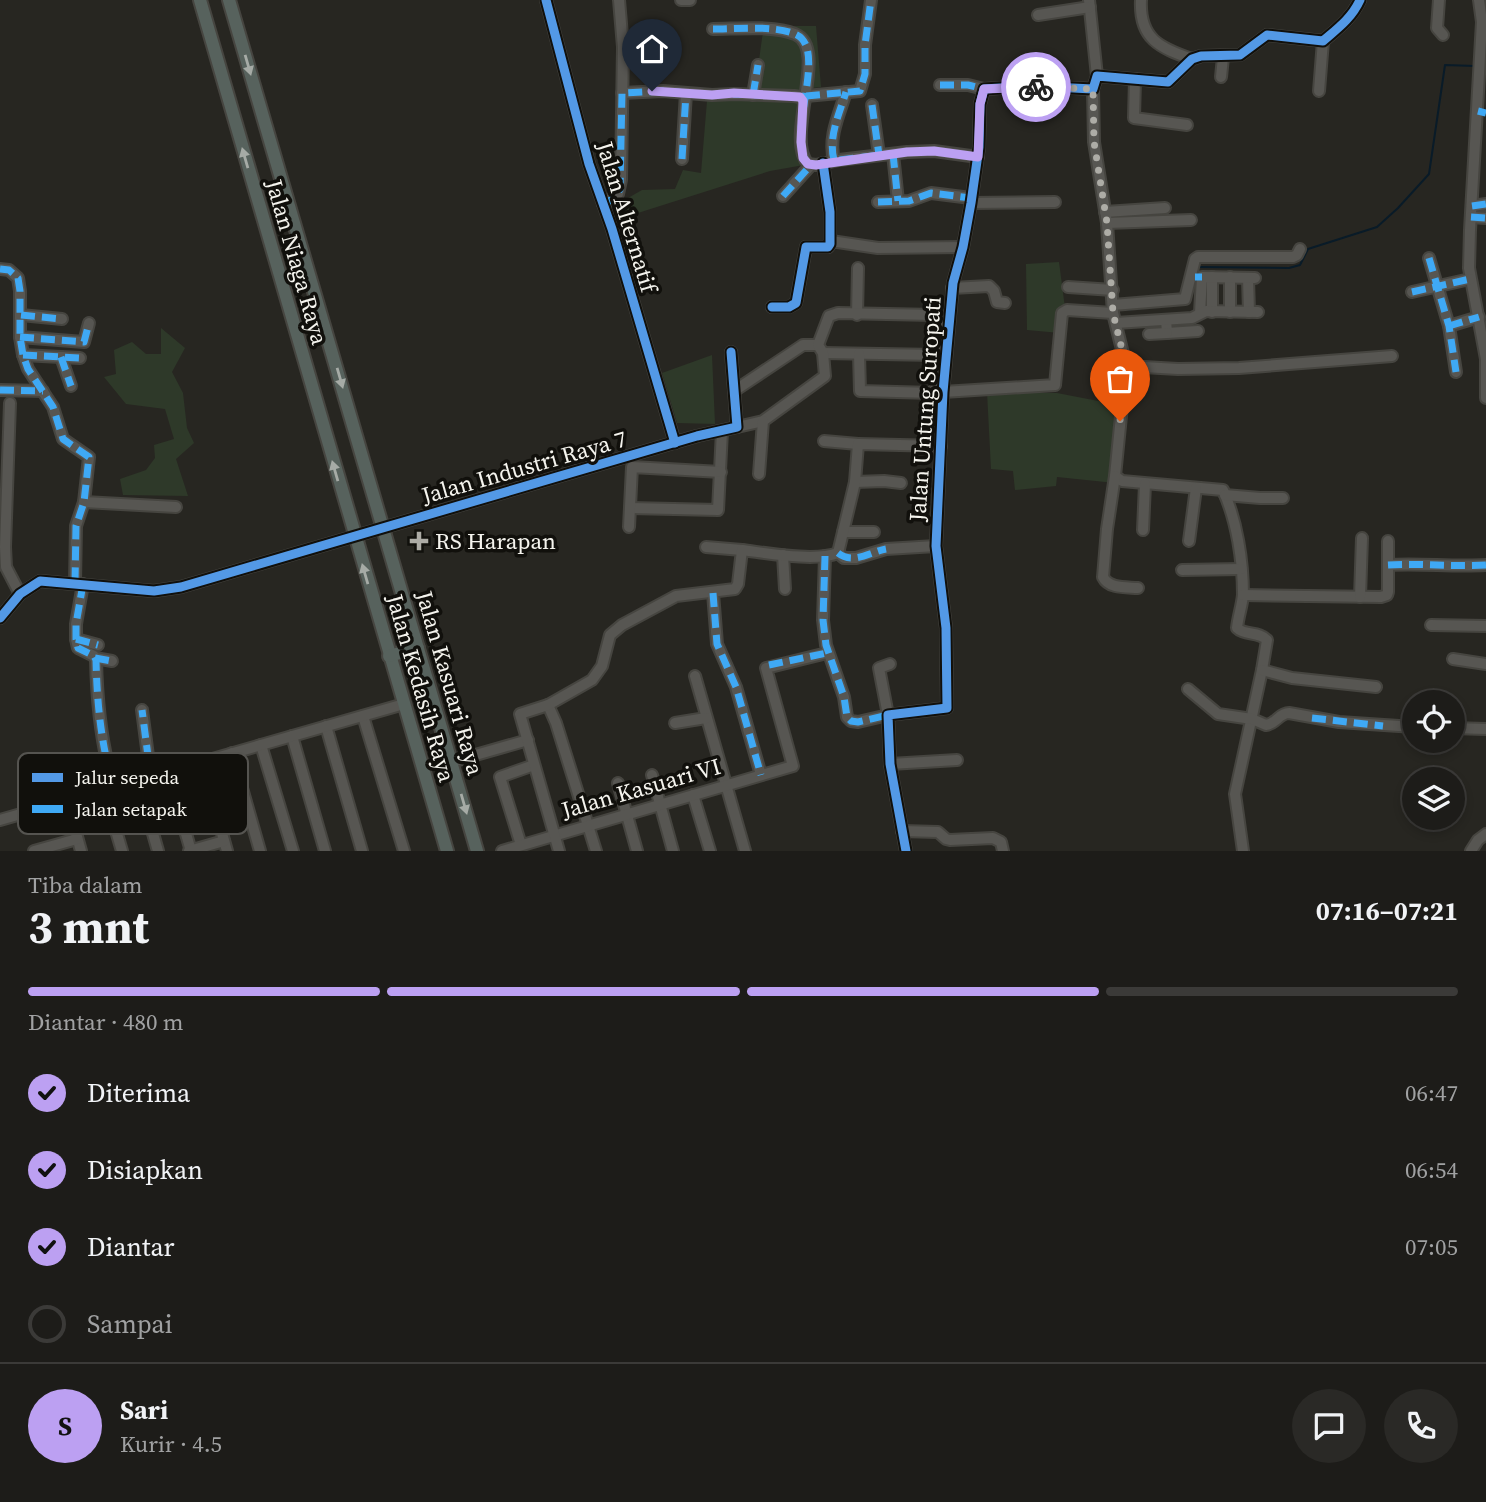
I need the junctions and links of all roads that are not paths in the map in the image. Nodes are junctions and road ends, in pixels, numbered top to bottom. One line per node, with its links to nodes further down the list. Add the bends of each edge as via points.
1 (200, 0): 125 (main road, Jalan Niaga Raya, one-way to 1)
2 (229, 0): 120 (main road, Jalan Niaga Raya, one-way to 120)
3 (547, 0): 46 (street, Jalan Alternatif)
4 (619, 0): 28 (street)
5 (681, 0): 6 (street)
6 (690, 0)
7 (871, 0): 26 (street, via 864,81 860,91)
8 (1141, 0): 18 (street, via 1148,34 1165,49)
9 (1360, 0): 16 (street, via 1356,10)
10 (1438, 0): 15 (street, via 1437,30)
11 (1479, 0): 33 (street)
12 (1090, 4): 13 (street); 20 (street)
13 (1038, 15)
14 (713, 29): 31 (street, via 799,35 807,58)
15 (1443, 35)
16 (1323, 41): 17 (street, via 1267,35 1240,55); 27 (street)
17 (1223, 57): 18 (street); 21 (street)
18 (1192, 59): 22 (street, via 1168,82)
19 (758, 65): 30 (street)
20 (1097, 76): 22 (street); 25 (street)
21 (1221, 77)
22 (1135, 79): 34 (street, via 1134,118)
23 (940, 85): 24 (street)
24 (984, 89): 25 (street); 37 (street, Jalan Untung Suropati)
25 (1093, 89): 50 (street, via 1094,142)
26 (846, 92): 31 (street); 39 (street)
27 (1319, 92)
28 (622, 93): 29 (street); 46 (street, via 620,189)
29 (686, 93): 30 (street); 38 (street)
30 (753, 95): 31 (street)
31 (804, 98): 40 (street, via 802,155)
32 (872, 105): 36 (street)
33 (1482, 112): 49 (street)
34 (1188, 125)
35 (893, 153): 36 (street); 37 (street, via 934,151); 43 (street)
36 (879, 155): 39 (street)
37 (978, 157): 42 (street, Jalan Untung Suropati)
38 (682, 159)
39 (829, 162): 40 (street); 53 (street)
40 (811, 164): 41 (street)
41 (783, 196)
42 (971, 200): 43 (street, via 931,193); 45 (street); 54 (street, Jalan Untung Suropati)
43 (898, 201): 44 (street)
44 (878, 202)
45 (1055, 202)
46 (603, 204): 105 (street, Jalan Alternatif)
47 (1486, 204): 49 (street)
48 (1165, 208): 50 (street)
49 (1471, 212): 51 (street); 61 (street)
50 (1106, 218): 52 (street); 65 (street)
51 (1486, 218)
52 (1191, 220)
53 (831, 241): 54 (street, via 878,248); 68 (street, via 828,247 804,249 794,305)
54 (963, 247): 64 (street, Jalan Untung Suropati)
55 (1300, 248): 73 (street, via 1293,257 1198,257 1185,299)
56 (1429, 258): 63 (street)
57 (858, 268): 74 (street)
58 (0, 269): 72 (street, via 18,278)
59 (1203, 277): 60 (street); 69 (street); 71 (street)
60 (1230, 278): 70 (street); 70 (street, via 1251,278 1254,312)
61 (1470, 279): 63 (street); 77 (street)
62 (1068, 287): 65 (street)
63 (1438, 287): 66 (street); 79 (street)
64 (952, 288): 67 (street, via 989,286 996,302); 98 (street, Jalan Untung Suropati)
65 (1113, 290): 73 (street)
66 (1412, 292)
67 (1005, 303)
68 (772, 307)
69 (1212, 312): 70 (street); 71 (street)
70 (1230, 312)
71 (1200, 313): 76 (street)
72 (20, 314): 75 (street); 83 (street)
73 (1114, 314): 76 (street); 92 (street); 98 (street, via 1062,313 1055,386)
74 (857, 315): 84 (street, via 829,316); 88 (street, via 937,316)
75 (62, 319)
76 (1166, 320): 81 (street)
77 (1481, 320): 79 (street); 99 (street)
78 (89, 323): 83 (street, via 84,342)
79 (1449, 326): 93 (street)
80 (1198, 331): 81 (street)
81 (1167, 333): 82 (street)
82 (1149, 334)
83 (20, 337): 87 (street)
84 (821, 349): 86 (street); 97 (street, via 803,345); 101 (street, via 824,377)
85 (731, 352): 97 (street)
86 (859, 354): 88 (street); 88 (street, via 860,391 932,394)
87 (23, 355): 90 (street); 96 (street)
88 (937, 355)
89 (1392, 356): 92 (street, via 1239,368)
90 (61, 357): 91 (street); 94 (street)
91 (80, 358)
92 (1126, 366): 110 (street)
93 (1456, 372)
94 (71, 386)
95 (0, 390): 96 (street)
96 (43, 391): 117 (street, via 63,439 89,457)
97 (734, 391): 102 (street)
98 (943, 392): 107 (street, Jalan Untung Suropati)
99 (1486, 398)
100 (10, 403): 138 (street)
101 (762, 421): 102 (street, Jalan Industri Raya 7); 109 (street)
102 (737, 427): 103 (street, Jalan Industri Raya 7)
103 (722, 431): 105 (street, Jalan Industri Raya 7); 108 (street)
104 (824, 441): 106 (street)
105 (675, 443): 120 (street, Jalan Industri Raya 7)
106 (858, 444): 107 (street); 111 (street)
107 (942, 446): 129 (street, Jalan Untung Suropati)
108 (720, 472): 119 (street, via 719,510); 119 (street, via 632,467)
109 (760, 474)
110 (1115, 476): 113 (street, via 1119,481); 143 (street, via 1103,577 1112,585)
111 (855, 482): 112 (street); 123 (street)
112 (901, 483)
113 (1145, 484): 114 (street); 122 (street)
114 (1196, 488): 115 (street, via 1222,489); 127 (street)
115 (1226, 495): 116 (street); 139 (street)
116 (1283, 498)
117 (84, 502): 118 (street); 141 (street, via 76,526)
118 (176, 508)
119 (630, 508): 121 (street)
120 (384, 527): 125 (street, Jalan Industri Raya 7); 153 (main road, Jalan Kasuari Raya)
121 (629, 527)
122 (1143, 530)
123 (843, 532): 124 (street); 132 (street)
124 (874, 532)
125 (354, 536): 141 (street, Jalan Industri Raya 7, via 181,587 154,591); 155 (main road, Jalan Kedasih Raya, one-way to 125)
126 (1362, 538): 147 (street)
127 (1189, 541)
128 (1388, 541): 136 (street)
129 (936, 546): 132 (street, via 856,558); 168 (street, Jalan Untung Suropati, via 946,628 947,708)
130 (706, 547): 131 (street)
131 (742, 550): 134 (street); 144 (street, via 737,587)
132 (838, 553): 135 (street)
133 (0, 555): 138 (street)
134 (783, 555): 135 (street); 142 (street)
135 (825, 556): 154 (street)
136 (1388, 565): 137 (street); 147 (street, via 1387,595)
137 (1486, 565)
138 (6, 567): 145 (street)
139 (1241, 569): 140 (street); 146 (street)
140 (1182, 570)
141 (79, 583): 145 (street, Jalan Industri Raya 7, via 40,581); 151 (street)
142 (785, 589)
143 (1138, 589)
144 (713, 593): 166 (street, via 676,596 622,625 610,635 598,674); 188 (street, via 717,644 736,687)
145 (20, 594): 148 (street)
146 (1242, 596): 147 (street); 161 (street, via 1237,628 1267,640)
147 (1360, 597)
148 (0, 618)
149 (1431, 625): 150 (street)
150 (1486, 626)
151 (76, 639): 152 (street); 156 (street, via 78,648)
152 (98, 645)
153 (418, 648): 155 (main road); 184 (main road, Jalan Kasuari Raya)
154 (827, 653): 168 (street, via 850,721); 188 (street, Jalan Kasuari VI, via 766,668 793,766)
155 (389, 656): 165 (main road, Jalan Kedasih Raya)
156 (95, 658): 158 (street); 180 (street)
157 (1453, 659): 160 (street)
158 (112, 661)
159 (890, 664): 168 (street, via 879,668)
160 (1486, 664)
161 (1262, 670): 163 (street); 171 (street)
162 (695, 676): 170 (street)
163 (1376, 687)
164 (1188, 689): 171 (street, via 1218,714)
165 (404, 704): 169 (street); 218 (main road, Jalan Kedasih Raya)
166 (548, 705): 178 (street, via 520,714); 199 (street)
167 (142, 710): 181 (street)
168 (888, 715): 185 (street)
169 (363, 716): 173 (street); 217 (street)
170 (706, 718): 172 (street); 190 (street)
171 (1252, 719): 174 (street, via 1266,725 1289,713); 196 (street, via 1235,794)
172 (675, 723)
173 (326, 726): 177 (street); 216 (street)
174 (1402, 726)
175 (1465, 728): 176 (street)
176 (1486, 729)
177 (292, 736): 179 (street); 215 (street)
178 (528, 740): 184 (street); 186 (street)
179 (261, 745): 182 (street); 214 (street)
180 (105, 753)
181 (148, 753)
182 (232, 753)
183 (957, 760): 185 (street)
184 (451, 762): 219 (main road, Jalan Kasuari Raya, one-way to 219)
185 (890, 764): 200 (street)
186 (534, 765): 205 (street); 207 (street, via 500,777)
187 (652, 775): 192 (street)
188 (761, 775): 190 (street, Jalan Kasuari VI)
189 (618, 783): 194 (street)
190 (726, 785): 191 (street, Jalan Kasuari VI); 226 (street)
191 (693, 795): 192 (street, Jalan Kasuari VI); 225 (street)
192 (660, 805): 194 (street, Jalan Kasuari VI); 224 (street)
193 (248, 809): 213 (street)
194 (627, 814): 199 (street, Jalan Kasuari VI); 223 (street)
195 (18, 815): 197 (street)
196 (1239, 819): 198 (street); 229 (street)
197 (0, 820)
198 (1252, 823)
199 (589, 825): 205 (street, Jalan Kasuari VI); 222 (street)
200 (902, 831): 227 (street); 228 (street, via 938,832 950,840 993,838 1001,842)
201 (76, 834): 206 (street)
202 (153, 834): 211 (street)
203 (185, 834): 212 (street)
204 (1486, 834): 230 (street)
205 (554, 835): 207 (street, Jalan Kasuari VI); 221 (street)
206 (77, 839): 209 (street); 210 (street)
207 (521, 845): 220 (street, Jalan Kasuari VI)
208 (226, 846): 212 (street)
209 (34, 851)
210 (81, 851)
211 (158, 851)
212 (190, 851)
213 (260, 851)
214 (293, 851)
215 (326, 851)
216 (362, 851)
217 (404, 851)
218 (447, 851)
219 (477, 851)
220 (502, 851)
221 (559, 851)
222 (597, 851)
223 (637, 851)
224 (673, 851)
225 (710, 851)
226 (745, 851)
227 (906, 851)
228 (1003, 851)
229 (1243, 851)
230 (1471, 851)

